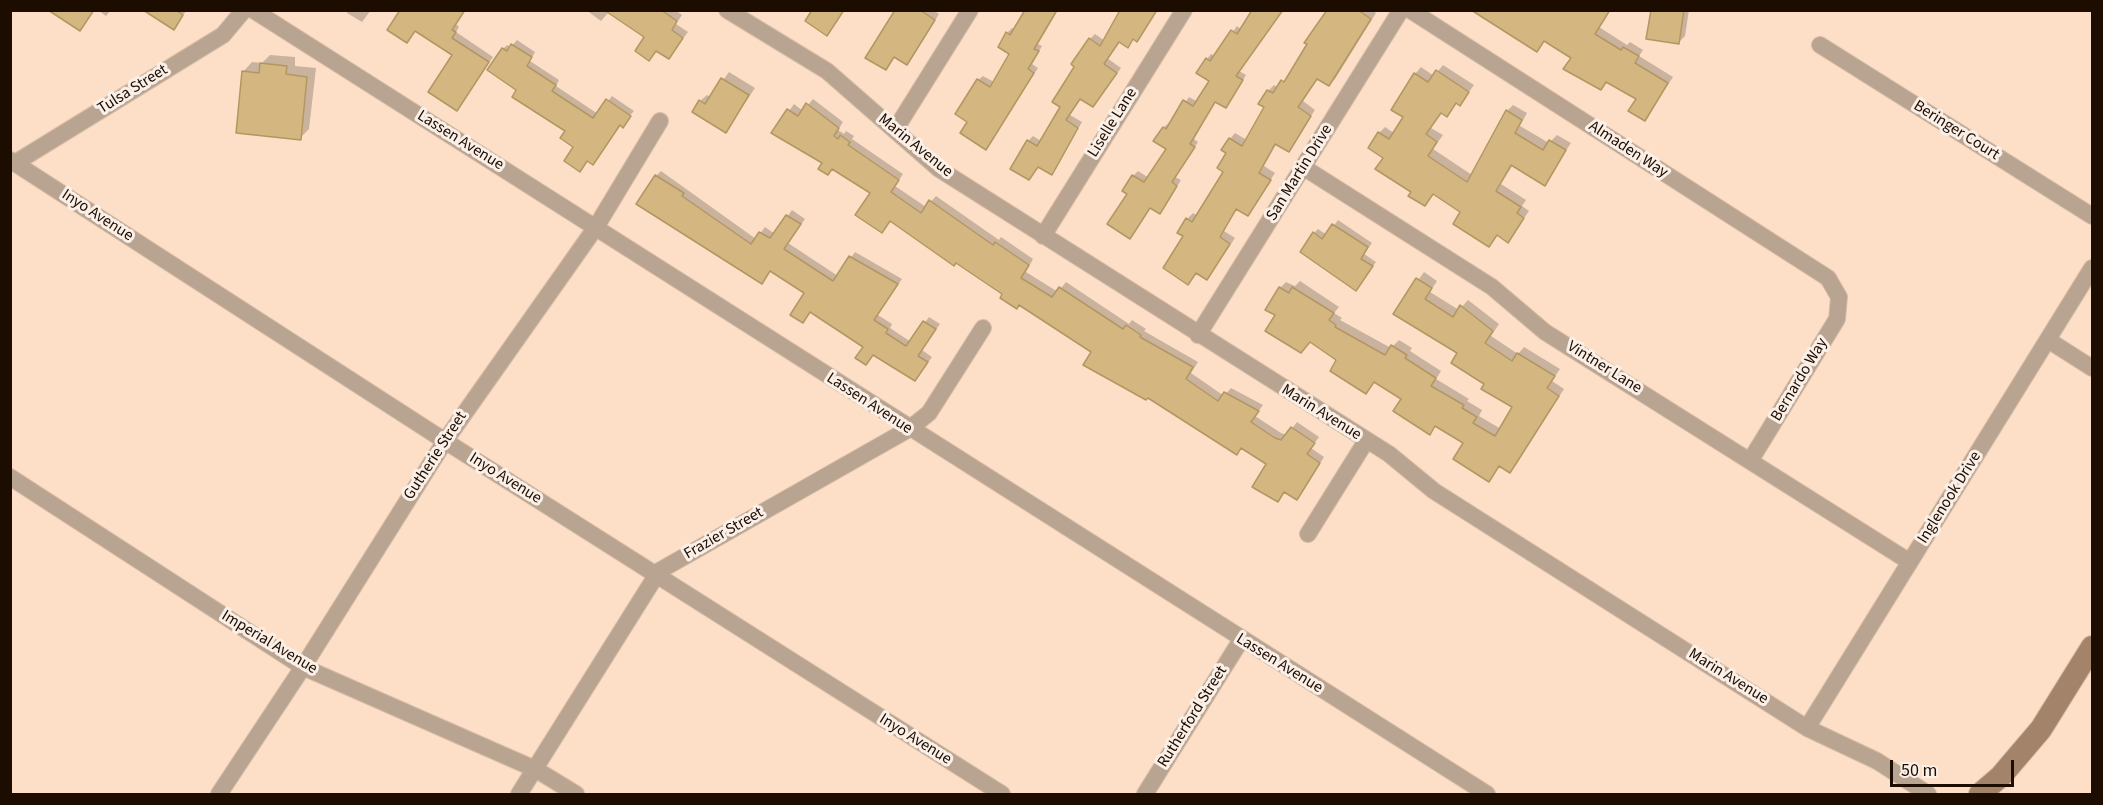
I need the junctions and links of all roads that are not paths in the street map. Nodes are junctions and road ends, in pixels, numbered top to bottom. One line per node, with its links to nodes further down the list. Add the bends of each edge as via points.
1 (244, 10): 11 (street, Tulsa Street, via 223,35)
2 (253, 10): 14 (street, Lassen Avenue)
3 (970, 10): 10 (street)
4 (1184, 10): 15 (street, Liselle Lane)
5 (1401, 10): 12 (street, San Martin Drive)
6 (1410, 10): 17 (street, Almaden Way, via 1828,278)
7 (739, 13): 10 (street, Marin Avenue, via 826,71)
8 (1820, 45): 13 (street, Beringer Court)
9 (660, 121): 14 (street, Gutherie Street)
10 (895, 130): 15 (street, Marin Avenue, via 939,169)
11 (13, 161): 23 (street, Inyo Avenue)
12 (1303, 167): 19 (street, San Martin Drive); 25 (street, Vintner Lane, via 1492,287 1545,332)
13 (2092, 216)
14 (596, 227): 22 (street, Lassen Avenue); 23 (street, Gutherie Street)
15 (1043, 236): 19 (street, Marin Avenue)
16 (2092, 268): 20 (street, Inglenook Drive)
17 (1839, 297): 25 (street, Bernardo Way, via 1837,319)
18 (983, 328): 22 (street, Frazier Street, via 929,413)
19 (1198, 335): 24 (street, Marin Avenue)
20 (2048, 340): 21 (street); 28 (street, Inglenook Drive)
21 (2092, 368)
22 (909, 429): 29 (street, Frazier Street, via 659,571); 30 (street, Lassen Avenue)
23 (445, 441): 29 (street, Inyo Avenue); 32 (street, Gutherie Street)
24 (1366, 441): 27 (street); 33 (street, Marin Avenue, via 1389,454 1434,491)
25 (1750, 461): 28 (street, Vintner Lane)
26 (10, 477): 32 (street, Imperial Avenue)
27 (1308, 534)
28 (1910, 562): 33 (street, Inglenook Drive)
29 (657, 576): 34 (street, Frazier Street); 38 (street, Inyo Avenue)
30 (1241, 640): 39 (street, Rutherford Street); 40 (street, Lassen Avenue)
31 (2092, 647): 42 (street, via 2041,729)
32 (303, 667): 34 (street, Imperial Avenue); 35 (street, Gutherie Street)
33 (1807, 728): 41 (street, Marin Avenue, via 1877,761)
34 (535, 769): 36 (street, Frazier Street); 37 (street, Imperial Avenue)
35 (219, 795)
36 (519, 795)
37 (576, 795)
38 (1002, 795)
39 (1145, 795)
40 (1487, 795)
41 (1928, 795)
42 (1980, 795)

